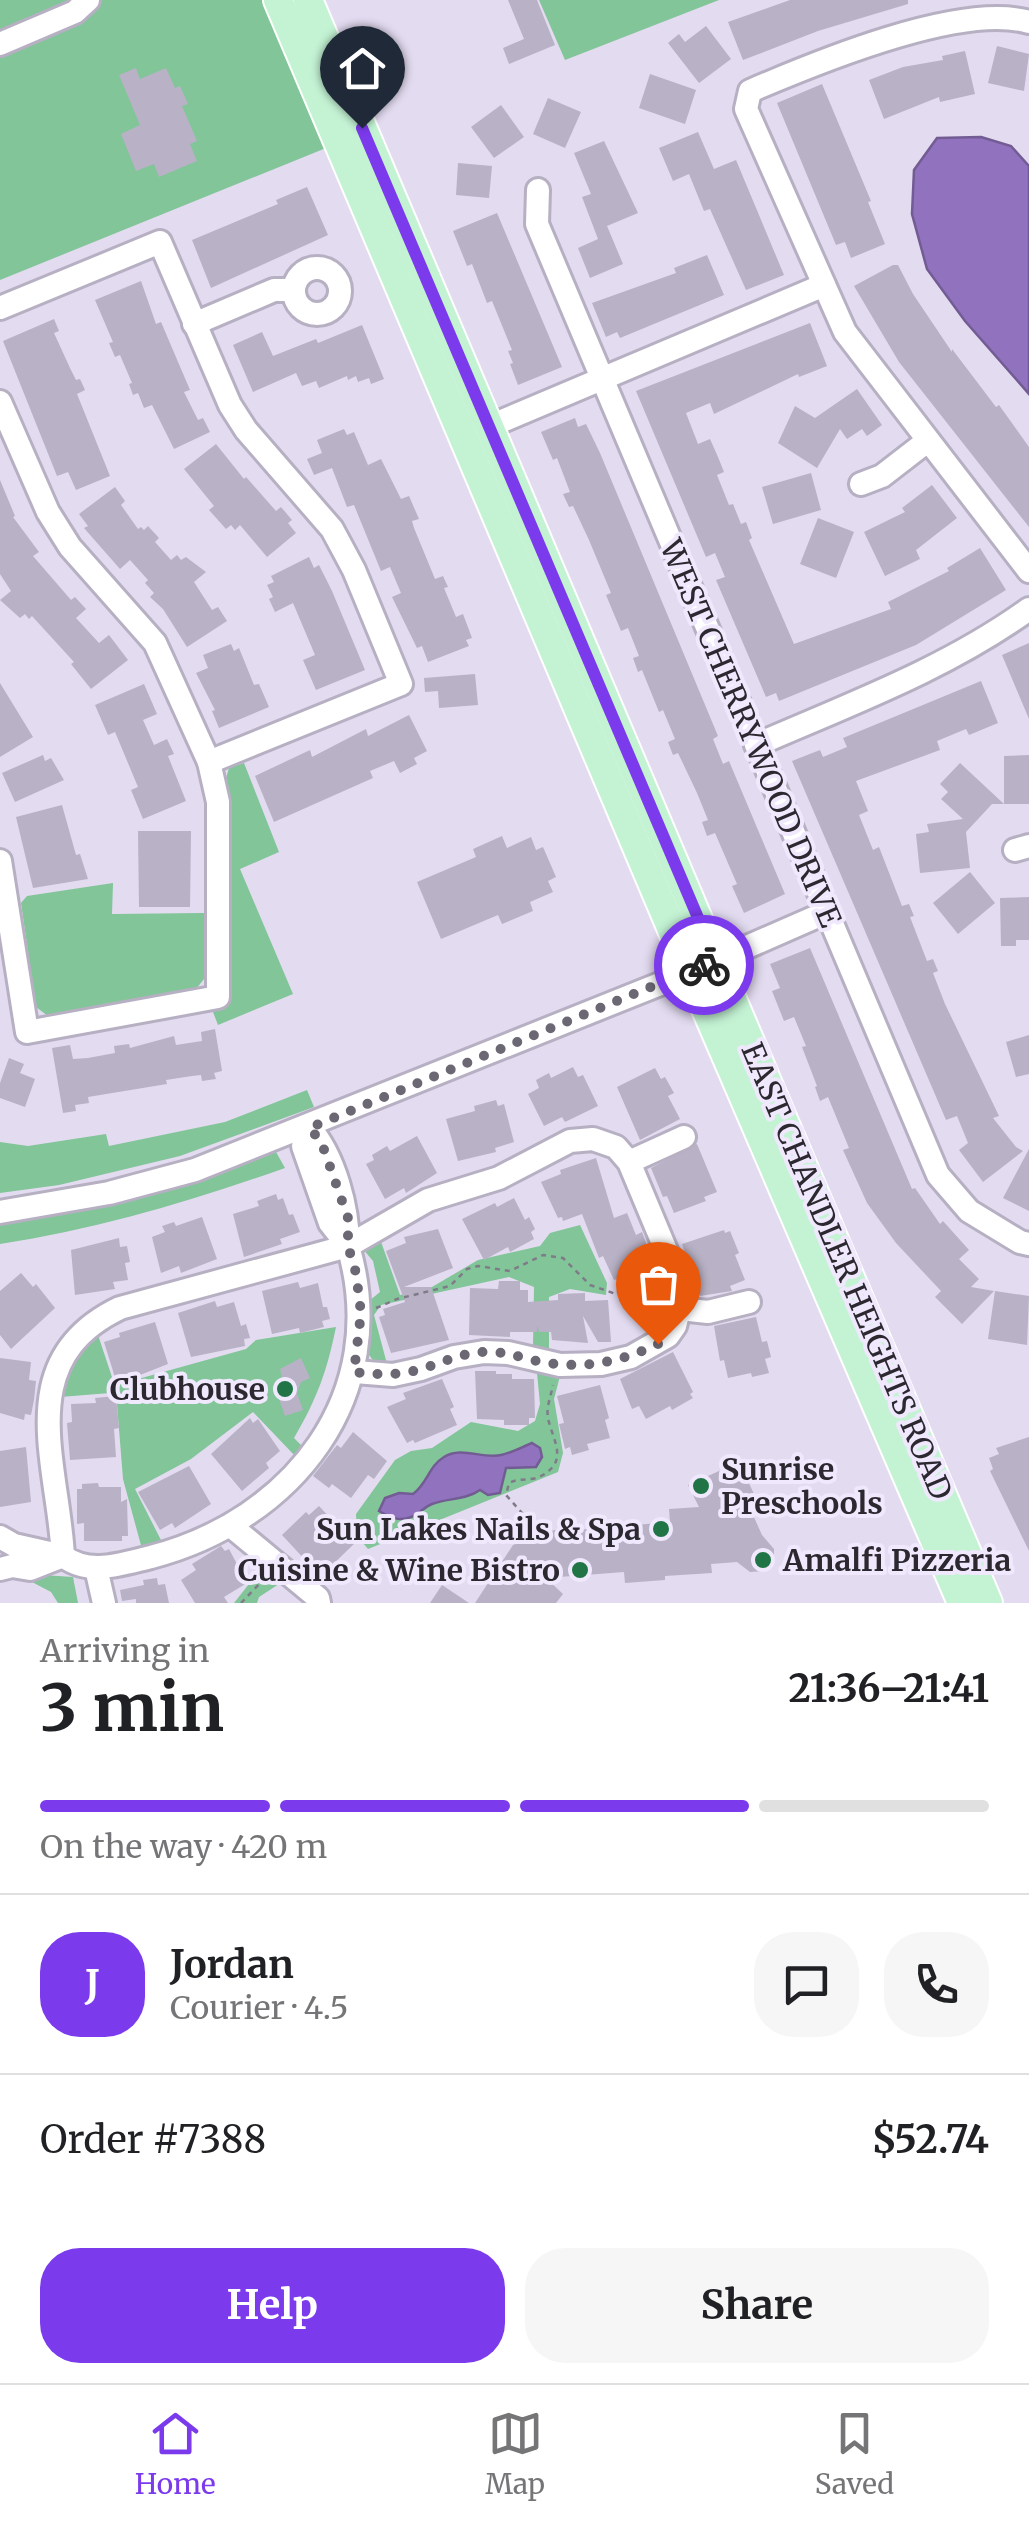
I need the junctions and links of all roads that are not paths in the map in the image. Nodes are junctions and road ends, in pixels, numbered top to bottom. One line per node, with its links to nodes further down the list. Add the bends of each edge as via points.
1 (88, 0): 5 (street, via 76,12)
2 (278, 0): 13 (main road, EAST CHANDLER HEIGHTS ROAD)
3 (308, 0): 13 (main road, EAST CHANDLER HEIGHTS ROAD)
4 (1029, 22): 7 (street, via 972,18 935,26 750,90 746,109)
5 (0, 44)
6 (538, 190): 11 (street, WEST CHERRYWOOD DRIVE, via 537,224)
7 (824, 285): 11 (street); 14 (street, via 845,332)
8 (294, 290): 10 (street, via 274,290)
9 (0, 308): 10 (street, via 160,242)
10 (194, 324): 19 (street, via 237,418 318,509 344,549 400,684)
11 (601, 378): 13 (street); 18 (street, WEST CHERRYWOOD DRIVE)
12 (0, 402): 19 (street, via 53,521 155,644)
13 (476, 432): 23 (main road, EAST CHANDLER HEIGHTS ROAD)
14 (926, 442): 15 (street); 16 (street)
15 (861, 484)
16 (1029, 571)
17 (1029, 609): 18 (street, via 941,665)
18 (756, 745): 21 (street, WEST CHERRYWOOD DRIVE)
19 (209, 762): 22 (street, via 218,812 218,996 27,1032)
20 (0, 862): 22 (street)
21 (827, 912): 23 (street); 29 (street, WEST CHERRYWOOD DRIVE, via 938,1174 970,1211)
22 (5, 927)
23 (703, 966): 24 (street); 33 (main road, EAST CHANDLER HEIGHTS ROAD)
24 (309, 1128): 27 (street, via 195,1170); 28 (street, via 302,1146 333,1204 330,1223)
25 (684, 1137): 26 (street)
26 (629, 1162): 28 (street, via 616,1146 570,1141 499,1178 428,1200); 31 (street, via 675,1272)
27 (0, 1212)
28 (348, 1246): 32 (street, via 361,1313); 36 (street, via 120,1308 70,1342 57,1369 48,1432)
29 (1020, 1250)
30 (750, 1302): 31 (street, via 708,1312)
31 (680, 1309): 32 (street, via 668,1336 631,1357 601,1364 484,1352 393,1375)
32 (354, 1372): 34 (street, via 298,1473)
33 (876, 1374): 40 (main road, EAST CHANDLER HEIGHTS ROAD); 41 (main road, EAST CHANDLER HEIGHTS ROAD)
34 (231, 1526): 37 (street, via 180,1549); 39 (street)
35 (7, 1554): 36 (street, via 30,1568)
36 (63, 1556): 37 (street)
37 (96, 1568): 38 (street)
38 (104, 1603)
39 (320, 1603)
40 (962, 1603)
41 (988, 1603)

